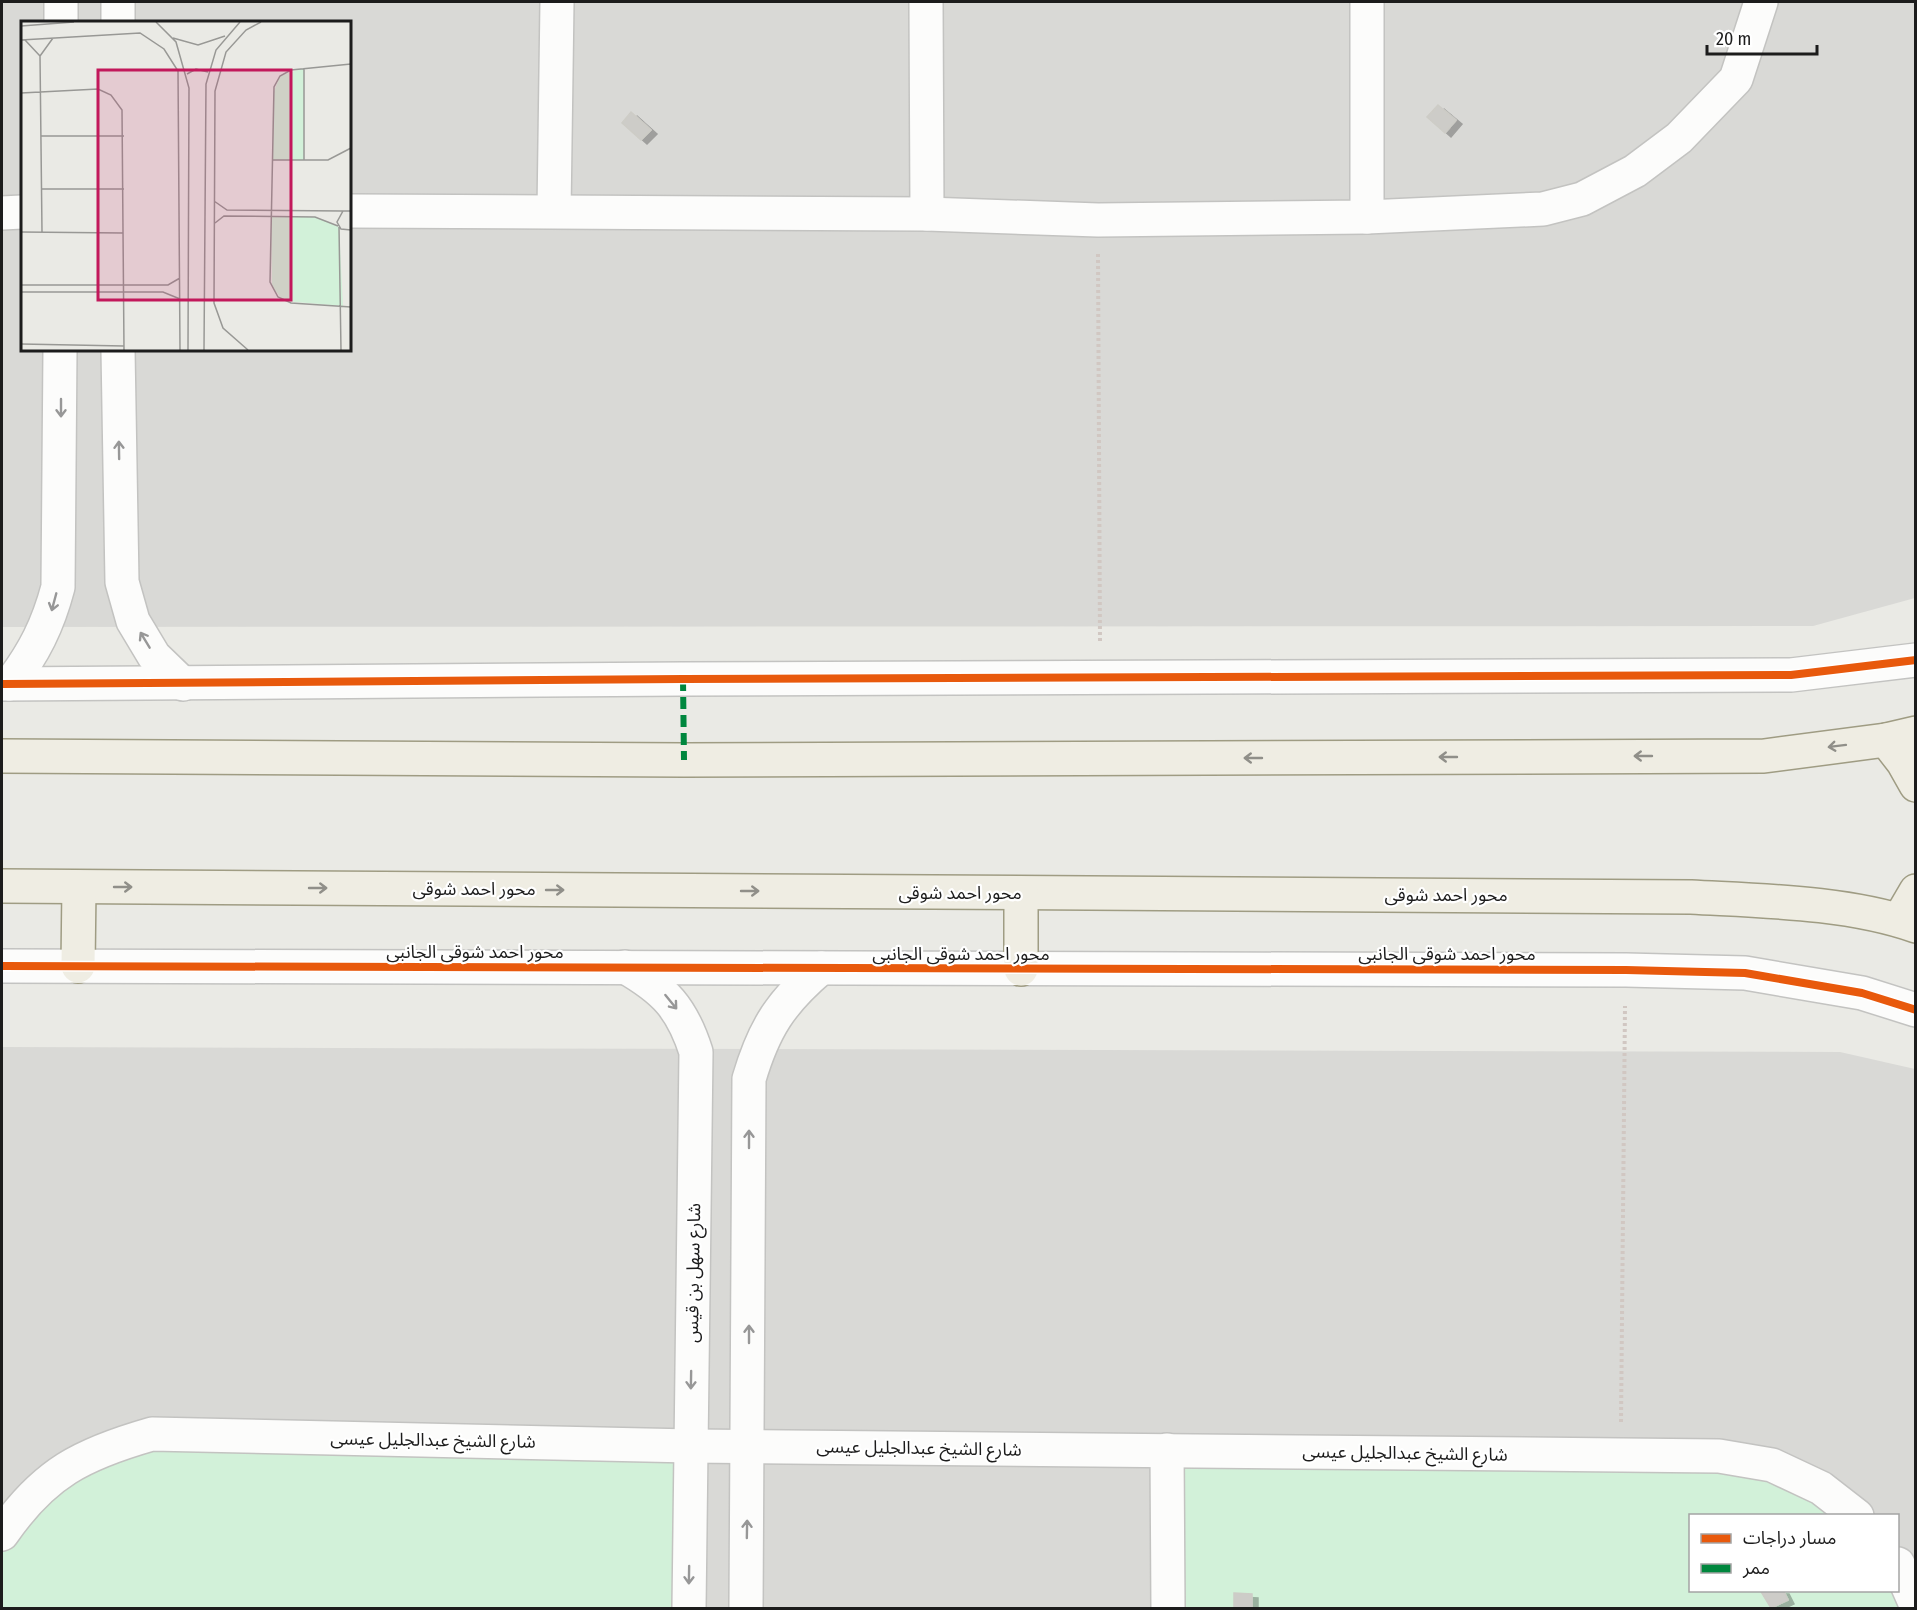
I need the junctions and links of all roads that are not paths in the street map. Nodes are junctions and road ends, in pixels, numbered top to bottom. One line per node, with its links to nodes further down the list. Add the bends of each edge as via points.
1 (61, 2): 7 (street)
2 (118, 2): 8 (street)
3 (557, 2): 10 (street)
4 (926, 2): 13 (street)
5 (1367, 2): 14 (street)
6 (1761, 2): 14 (street, via 1736,79 1679,138 1635,171 1582,199 1543,209)
7 (61, 21)
8 (117, 21)
9 (351, 211): 10 (street)
10 (554, 211): 13 (street)
11 (21, 212): 12 (street)
12 (2, 213)
13 (927, 213): 14 (street, via 1098,220)
14 (1367, 217)
15 (60, 351): 18 (street, one-way to 18, via 58,587 49,622 32,655)
16 (118, 351): 19 (street, one-way to 16, via 154,656 139,630 122,582)
17 (1916, 660): 19 (street, via 1791,675)
18 (6, 684): 19 (street)
19 (183, 684)
20 (1900, 737): 21 (main road, one-way to 21, via 1764,756 672,760); 22 (main road, via 1903,762)
21 (2, 756)
22 (1916, 785)
23 (2, 886): 24 (main road, محور احمد شوقى)
24 (79, 887): 26 (main road, محور احمد شوقى, one-way to 26); 29 (main road)
25 (1916, 891): 27 (main road)
26 (1021, 893): 27 (main road, محور احمد شوقى, via 1691,897 1796,903); 32 (main road)
27 (1907, 923)
28 (2, 966): 29 (street, محور احمد شوقى الجانبى)
29 (78, 966): 30 (street, محور احمد شوقى الجانبى)
30 (625, 967): 31 (street, محور احمد شوقى الجانبى); 34 (street, شارع سهل بن قيس, one-way to 34, via 651,982 672,1001 687,1025 696,1052)
31 (821, 968): 32 (street, محور احمد شوقى الجانبى); 35 (street, one-way to 31, via 749,1079 758,1047 774,1016 795,990)
32 (1021, 969): 33 (street, محور احمد شوقى الجانبى, via 1626,969 1744,973 1862,993)
33 (1916, 1010)
34 (691, 1446): 35 (street, شارع الشيخ عبدالجليل عيسى); 38 (street, شارع الشيخ عبدالجليل عيسى, via 152,1434 105,1447 60,1471 23,1504); 41 (street, شارع سهل بن قيس, one-way to 41)
35 (749, 1446): 36 (street, شارع الشيخ عبدالجليل عيسى); 42 (street, one-way to 35)
36 (1167, 1450): 37 (street, شارع الشيخ عبدالجليل عيسى, via 1719,1456 1772,1465 1821,1488); 43 (street)
37 (1856, 1514)
38 (2, 1534)
39 (1899, 1566): 40 (street)
40 (1916, 1605)
41 (689, 1608)
42 (746, 1608)
43 (1168, 1608)

